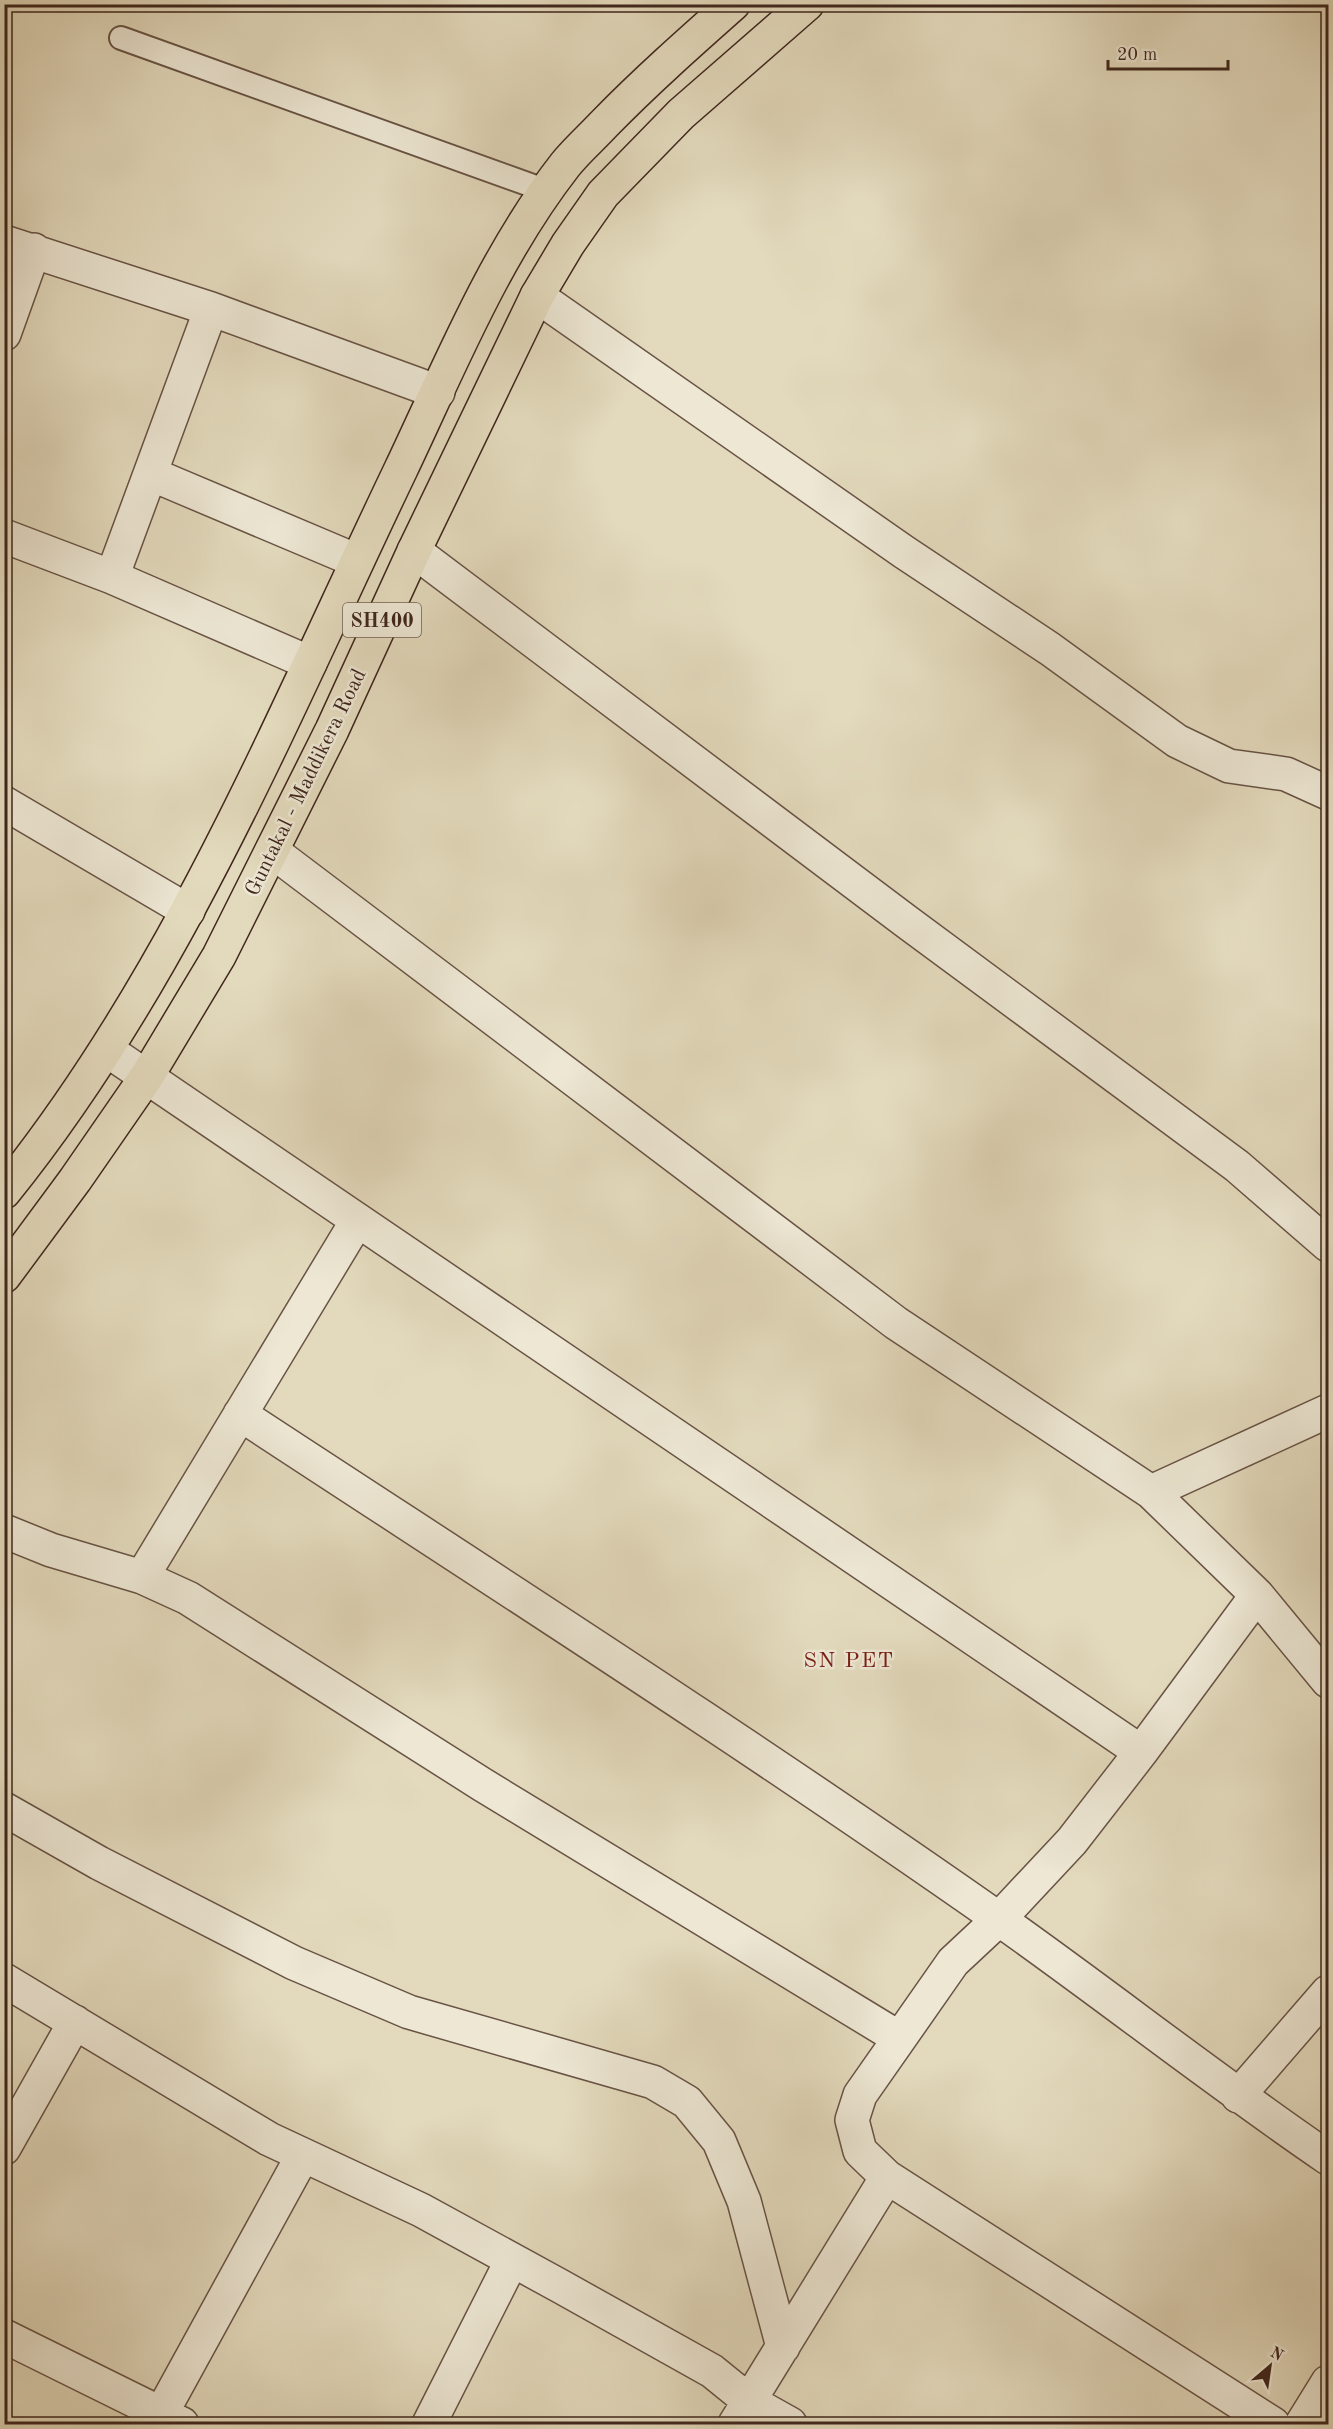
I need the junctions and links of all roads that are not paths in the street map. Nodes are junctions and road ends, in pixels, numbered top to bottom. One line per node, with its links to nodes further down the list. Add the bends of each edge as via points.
1 (733, 4): 4 (main road, SH400, via 647,80 566,164)
2 (807, 4): 6 (main road, Guntakal - Maddikera Road / SH400, via 681,114 603,194)
3 (120, 38): 4 (lane)
4 (547, 191): 9 (main road, SH400, via 495,274)
5 (19, 246): 7 (street); 8 (street)
6 (537, 296): 12 (main road, Guntakal - Maddikera Road / SH400); 16 (street, via 1050,649 1177,741 1229,766 1286,774)
7 (211, 309): 9 (street); 10 (street)
8 (4, 334)
9 (438, 392): 13 (main road, SH400)
10 (151, 474): 13 (street); 14 (street)
11 (4, 536): 14 (street)
12 (414, 551): 18 (main road, Guntakal - Maddikera Road / SH400); 24 (street, via 1237,1166)
13 (357, 561): 15 (main road, SH400)
14 (112, 577): 15 (street)
15 (310, 663): 19 (main road, SH400)
16 (1329, 793)
17 (4, 803): 19 (street)
18 (273, 851): 21 (main road, Guntakal - Maddikera Road / SH400, via 219,956); 28 (street, via 896,1323)
19 (188, 911): 20 (main road, SH400)
20 (107, 1050): 21 (street); 22 (main road, SH400, via 36,1153)
21 (147, 1076): 23 (street); 25 (main road, Guntakal - Maddikera Road / SH400)
22 (4, 1192)
23 (357, 1221): 27 (street); 33 (street)
24 (1329, 1245)
25 (4, 1276)
26 (1329, 1411): 28 (street)
27 (240, 1414): 30 (street); 35 (street, via 760,1754)
28 (1151, 1492): 31 (street)
29 (4, 1531): 30 (street)
30 (142, 1578): 39 (street, via 188,1598 483,1785)
31 (1257, 1595): 32 (street); 33 (street)
32 (1329, 1681)
33 (1141, 1752): 35 (street, via 1072,1841)
34 (4, 1809): 47 (street, via 99,1863 294,1963 409,2012 653,2082 687,2102 719,2140 744,2201)
35 (999, 1919): 39 (street, via 953,1962); 40 (street)
36 (4, 1980): 38 (street)
37 (1329, 1992): 40 (street)
38 (75, 2022): 41 (street); 42 (street, via 268,2139)
39 (899, 2038): 44 (street, via 860,2095 852,2120 860,2151)
40 (1238, 2096): 43 (street)
41 (4, 2148)
42 (303, 2156): 45 (street, via 421,2210); 50 (street)
43 (1329, 2158)
44 (887, 2177): 47 (street); 53 (street)
45 (512, 2260): 49 (street, via 712,2371); 51 (street)
46 (4, 2336): 50 (street)
47 (783, 2347): 49 (street)
48 (1329, 2382): 54 (street)
49 (742, 2413): 52 (street)
50 (172, 2419)
51 (429, 2424)
52 (789, 2424)
53 (1273, 2424)
54 (1302, 2424)

